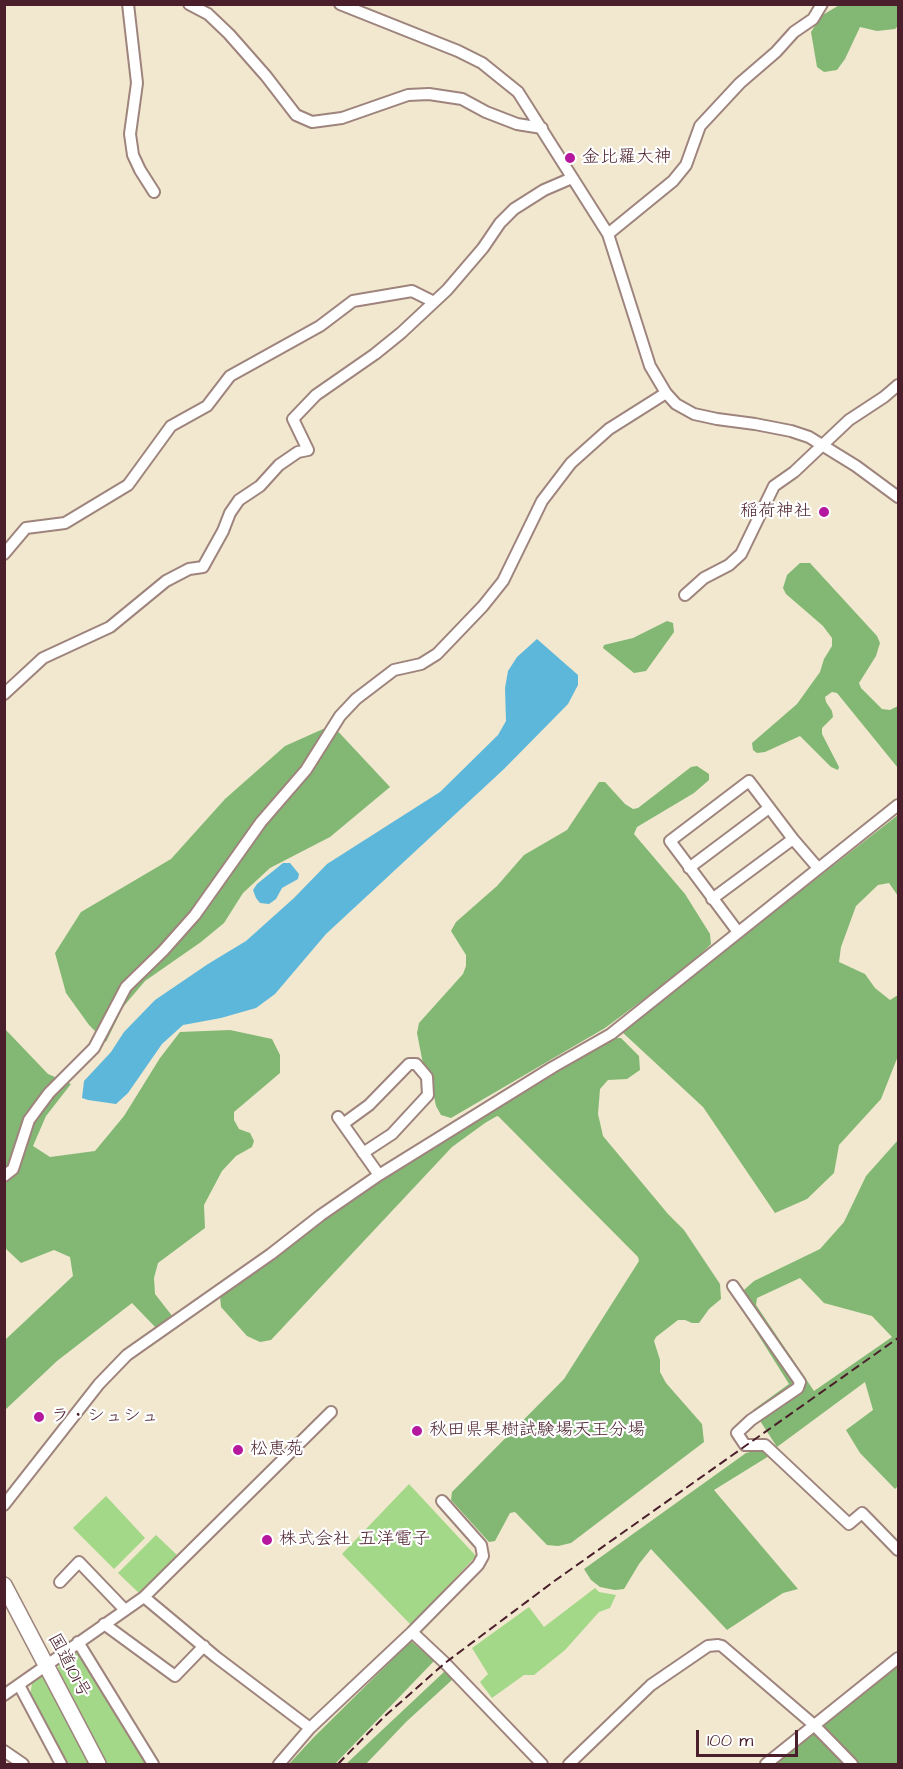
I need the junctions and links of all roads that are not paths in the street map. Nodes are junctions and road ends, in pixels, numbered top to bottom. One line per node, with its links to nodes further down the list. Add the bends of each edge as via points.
1 (128, 4): 7 (street, via 137,83 130,134 133,155)
2 (189, 4): 5 (street, via 208,14 229,34 296,115 312,122 342,118 408,95 429,94 462,99 517,124)
3 (340, 4): 5 (street, via 482,63 519,92)
4 (822, 4): 8 (street, via 813,19 740,83 700,126 687,165 673,181)
5 (542, 128): 6 (street)
6 (572, 178): 8 (street); 9 (street, via 514,209)
7 (154, 192)
8 (608, 234): 11 (street, via 650,366)
9 (434, 302): 14 (street, via 412,291 353,301 320,326 230,376 207,406 171,426 128,485 65,523 26,528); 16 (street, via 375,354 316,395 293,419 308,450 279,465 260,486 239,500 203,567 189,569 166,581 110,627 43,658)
10 (898, 385): 12 (street)
11 (666, 393): 12 (street, via 693,414 791,431); 26 (street, via 609,429 571,463 542,501 503,581 437,654 422,664 394,670 340,716 306,770 267,814 195,915 126,987 94,1048 49,1093 29,1120 12,1169)
12 (823, 444): 13 (street); 15 (street, via 774,486 741,554)
13 (898, 497)
14 (4, 554)
15 (685, 596)
16 (4, 694)
17 (898, 805): 21 (street)
18 (769, 808): 19 (street); 20 (street); 20 (street, via 749,781 670,842)
19 (793, 838): 21 (street); 22 (street)
20 (689, 868): 22 (street)
21 (818, 868): 23 (street)
22 (712, 899): 23 (street)
23 (738, 932): 25 (street, via 610,1034)
24 (363, 1153): 24 (street, via 340,1120 369,1105 409,1064 416,1064 426,1077 428,1095 392,1134); 25 (street)
25 (379, 1175): 30 (street, via 127,1355 99,1384)
26 (4, 1176)
27 (733, 1286): 31 (street, via 800,1382 798,1388 736,1433 745,1445 765,1445 849,1524 862,1513)
28 (331, 1412): 34 (street)
29 (442, 1501): 37 (street, via 481,1545 483,1556)
30 (4, 1505)
31 (898, 1550)
32 (60, 1582): 35 (street, via 79,1562)
33 (4, 1585): 41 (highway, 国道101号)
34 (144, 1597): 35 (street); 39 (street)
35 (125, 1610): 36 (street)
36 (104, 1624): 38 (street); 39 (street, via 175,1676)
37 (412, 1632): 45 (street); 52 (street)
38 (78, 1642): 41 (street); 50 (street)
39 (204, 1647): 45 (street)
40 (898, 1658): 44 (street)
41 (46, 1666): 42 (street); 49 (highway, 国道101号)
42 (19, 1685): 43 (street); 48 (street)
43 (4, 1695)
44 (814, 1725): 53 (street, via 722,1646 713,1645 651,1685); 54 (street); 55 (street)
45 (310, 1728): 51 (street)
46 (4, 1751): 47 (street)
47 (23, 1764)
48 (61, 1764)
49 (98, 1764)
50 (153, 1764)
51 (279, 1764)
52 (542, 1764)
53 (569, 1764)
54 (766, 1764)
55 (852, 1764)

